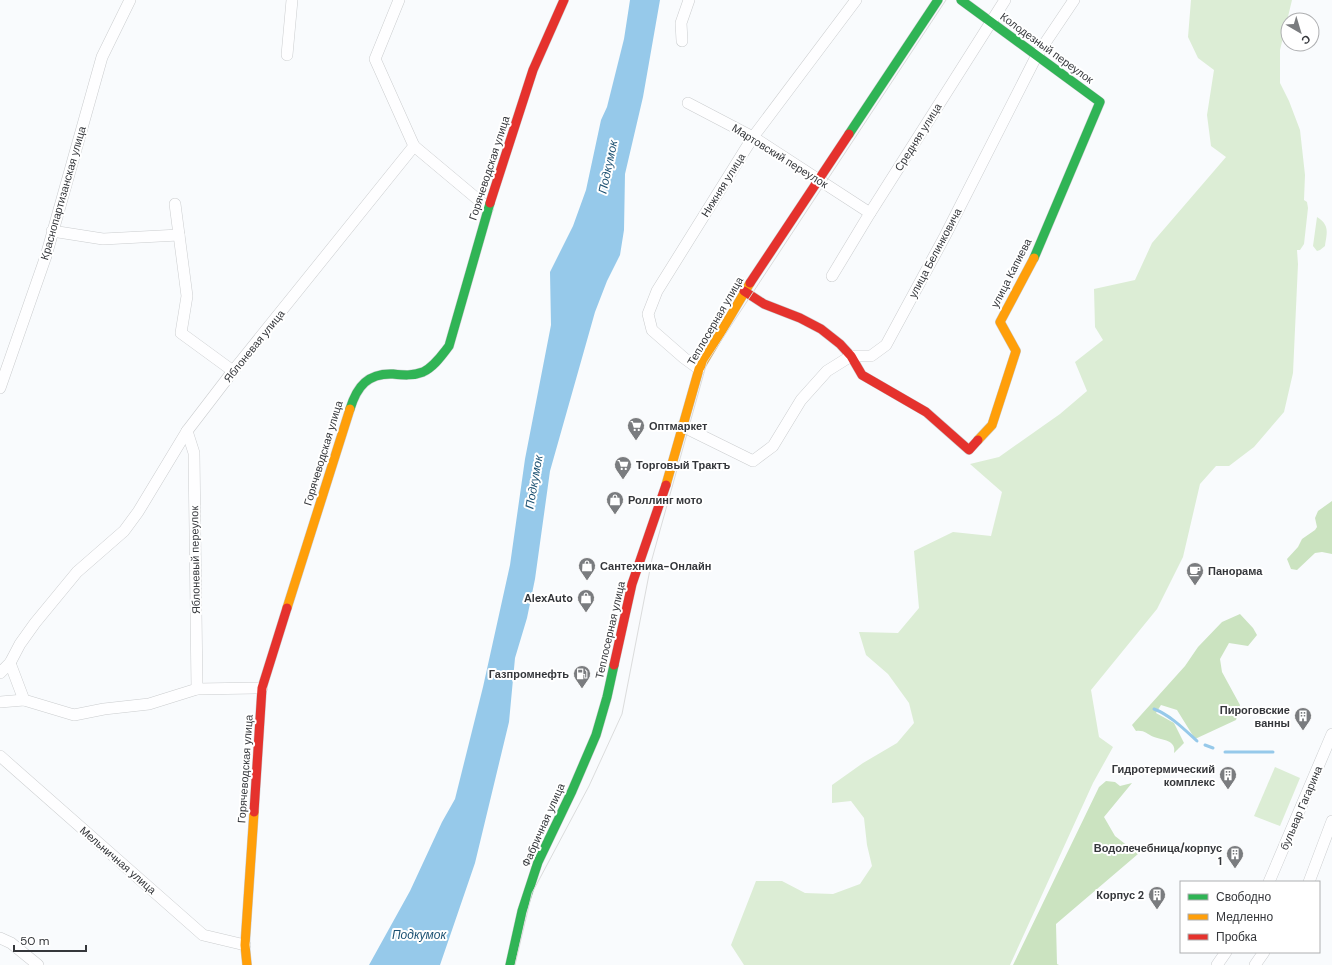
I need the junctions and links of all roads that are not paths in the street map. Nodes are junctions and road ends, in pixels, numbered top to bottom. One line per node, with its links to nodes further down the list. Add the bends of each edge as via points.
1 (130, 0): 23 (street, Краснопартизанская улица, via 102,57)
2 (292, 0): 13 (street)
3 (399, 0): 18 (street, via 375,59)
4 (564, 0): 21 (street, Горячеводская улица, via 533,70)
5 (689, 0): 12 (street, via 681,23)
6 (856, 0): 17 (street, Нижняя улица)
7 (938, 0): 19 (street, Теплосерная улица)
8 (961, 0): 11 (street, Колодезный переулок)
9 (1005, 0): 11 (street, Средняя улица)
10 (1074, 0): 14 (street, улица Белинковича)
11 (991, 22): 14 (street, Колодезный переулок); 22 (street, Средняя улица)
12 (682, 41)
13 (287, 55)
14 (1036, 55): 15 (street, Колодезный переулок); 27 (street, улица Белинковича, via 945,236 886,345 871,356)
15 (1100, 102): 27 (street, улица Капиева, via 1033,261 1000,322 1016,351 992,425 969,450 926,412 862,375)
16 (688, 103): 17 (street, Мартовский переулок)
17 (753, 137): 19 (street, Мартовский переулок); 28 (street, Нижняя улица, via 657,291 648,314 652,330)
18 (414, 146): 21 (street); 29 (street, Яблоневая улица)
19 (819, 179): 22 (street, Мартовский переулок); 26 (street, Теплосерная улица)
20 (175, 204): 24 (street)
21 (488, 208): 35 (street, Горячеводская улица, via 448,346 438,360 424,371 408,376 372,377 360,387 353,398)
22 (870, 213): 25 (street, Средняя улица)
23 (52, 232): 24 (street, via 103,239); 30 (street, Краснопартизанская улица)
24 (179, 235): 29 (street, via 188,296 181,333)
25 (832, 276)
26 (744, 291): 27 (street, via 764,304 800,318 821,330); 28 (street, Теплосерная улица)
27 (851, 356): 31 (street, via 827,371 801,400 773,446 753,461)
28 (699, 369): 31 (street, Теплосерная улица)
29 (233, 371): 32 (street, Яблоневая улица)
30 (0, 388)
31 (682, 426): 37 (street, Теплосерная улица, via 662,499 632,584)
32 (187, 431): 33 (street, Яблоневая улица, via 124,531 77,572 35,623); 36 (street, Яблоневый переулок, via 194,453)
33 (10, 663): 34 (street, Яблоневая улица); 38 (street)
34 (0, 673)
35 (262, 688): 36 (street); 46 (street, Горячеводская улица)
36 (197, 689): 38 (street, via 148,704 74,715)
37 (607, 697): 51 (street, Фабричная улица, via 596,735 538,862 522,911)
38 (24, 700): 39 (street)
39 (0, 702)
40 (1332, 734): 43 (street, бульвар Гагарина)
41 (0, 756): 46 (street, Мельничная улица, via 203,935)
42 (1332, 821): 44 (street)
43 (1269, 881)
44 (1308, 881)
45 (0, 938): 49 (street, via 11,943)
46 (246, 945): 50 (street, Горячеводская улица)
47 (1225, 953): 52 (street)
48 (1263, 953): 53 (street)
49 (38, 965)
50 (247, 965)
51 (510, 965)
52 (1217, 965)
53 (1255, 965)

